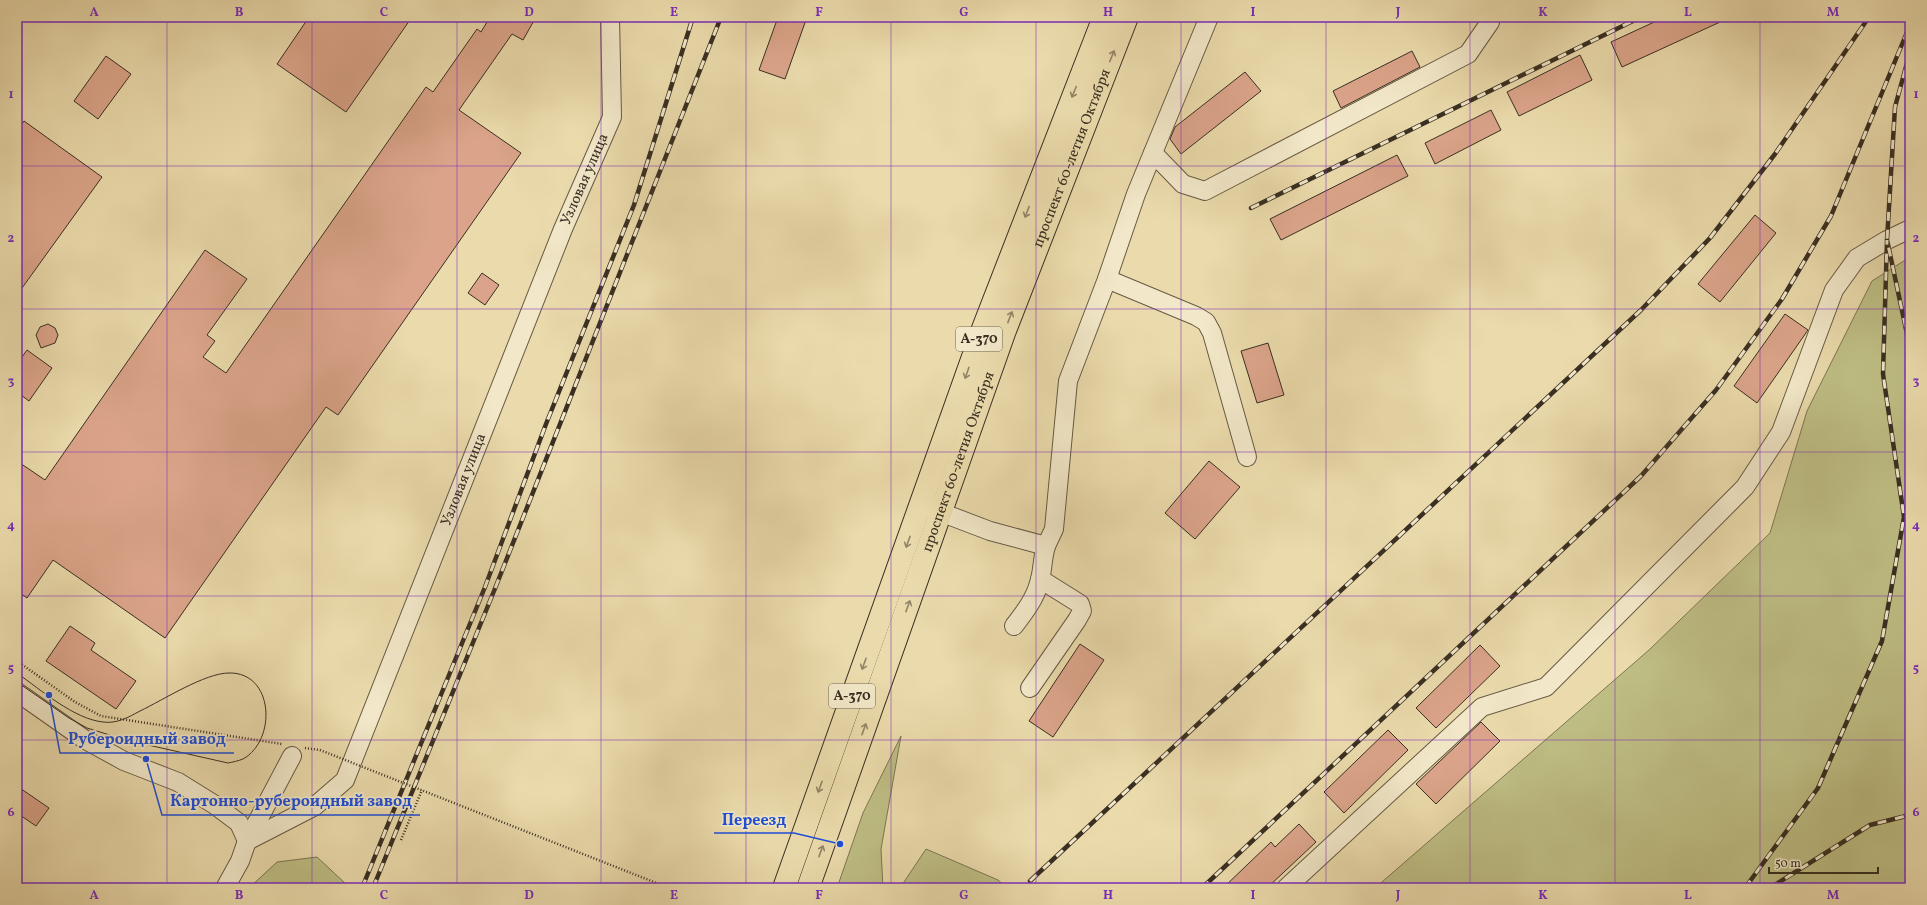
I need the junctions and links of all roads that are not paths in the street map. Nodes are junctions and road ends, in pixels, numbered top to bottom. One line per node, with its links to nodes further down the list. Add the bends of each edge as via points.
1 (610, 17): 18 (street, Узловая улица, via 612,117 563,229 346,780 315,806)
2 (1104, 17): 10 (highway, проспект 60-летия Октября / А-370, one-way to 10, via 984,326)
3 (1127, 17): 11 (highway, проспект 60-летия Октября / А-370, one-way to 3, via 1004,333)
4 (1209, 17): 6 (street)
5 (1491, 17): 6 (street, via 1468,54 1205,190 1183,184)
6 (1153, 153): 8 (street)
7 (1910, 229): 22 (street, via 1857,258 1834,290 1781,432 1745,487 1546,687 1482,707)
8 (1107, 279): 9 (street, via 1206,322 1212,333); 12 (street, via 1068,381 1054,529)
9 (1247, 457)
10 (921, 505): 11 (street); 20 (highway, проспект 60-летия Октября / А-370, one-way to 20)
11 (941, 512): 12 (street, via 990,531); 21 (highway, проспект 60-летия Октября / А-370, one-way to 11)
12 (1046, 546): 13 (street)
13 (1040, 579): 14 (street, via 1033,600); 15 (street, via 1080,604 1082,612)
14 (1014, 626)
15 (1030, 688)
16 (17, 692): 18 (street, via 84,739 124,761 178,782 215,805 239,824)
17 (287, 750): 18 (street)
18 (247, 840): 19 (street, via 240,861)
19 (225, 888)
20 (784, 888)
21 (808, 888)
22 (1286, 888)

